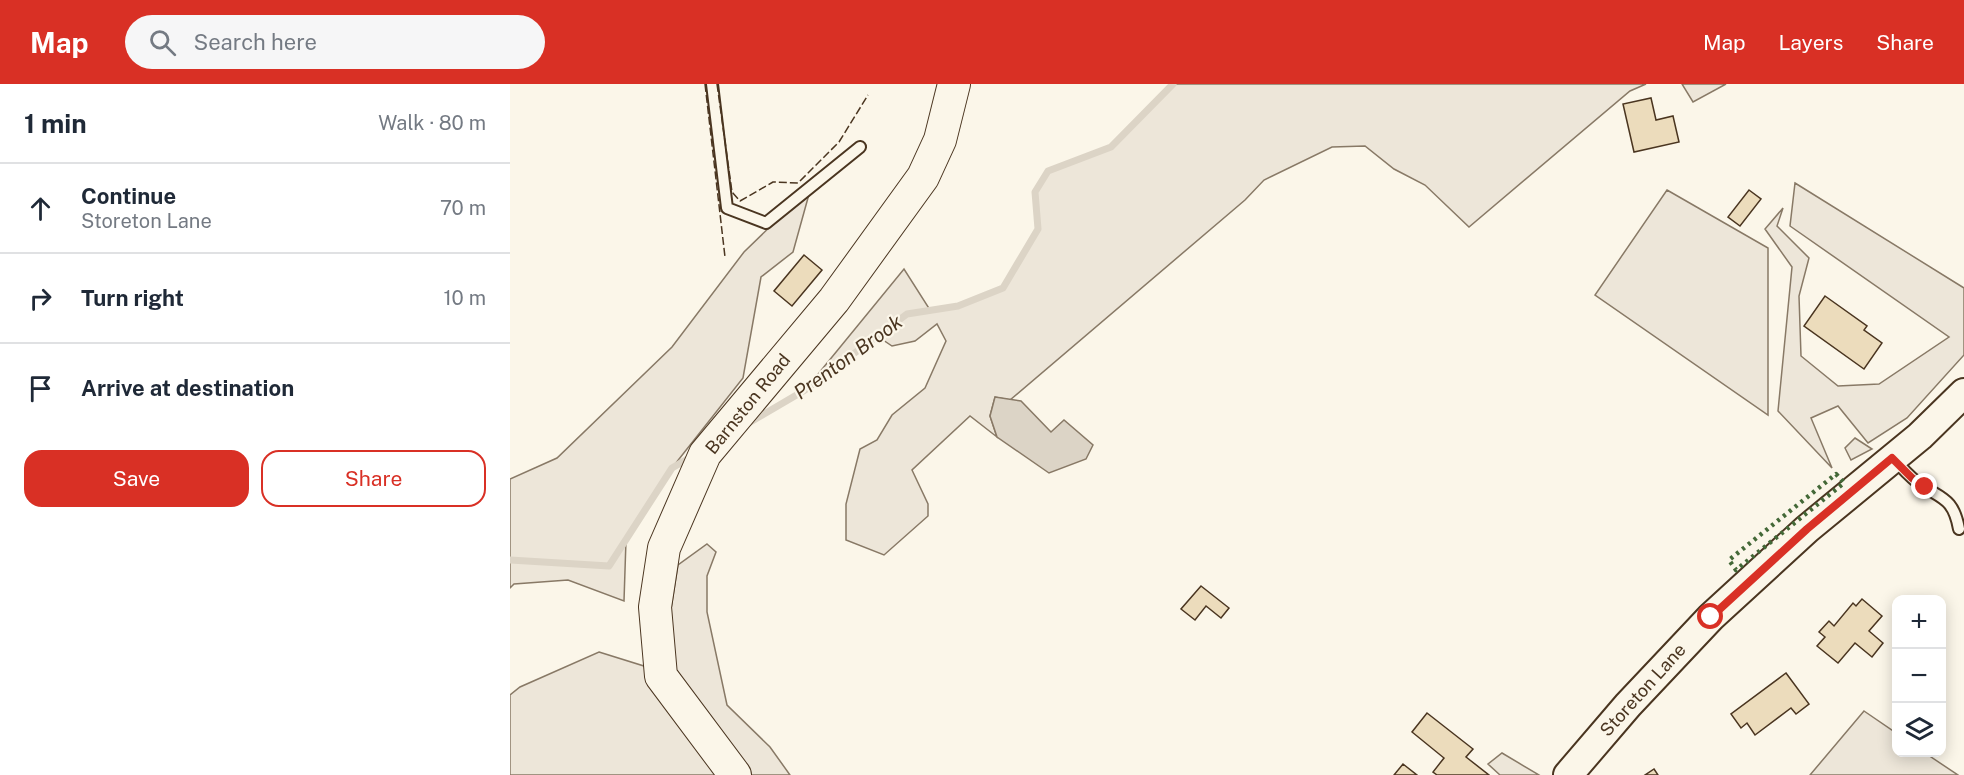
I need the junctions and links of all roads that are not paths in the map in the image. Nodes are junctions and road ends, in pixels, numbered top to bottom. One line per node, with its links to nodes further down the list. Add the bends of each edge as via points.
1 (712, 84): 3 (lane, via 727,208 766,223)
2 (954, 84): 7 (main road, Barnston Road, via 940,140 923,177 834,300 705,454 664,548 655,607 661,676)
3 (861, 147)
4 (1964, 393): 5 (street, Storeton Lane)
5 (1892, 458): 6 (lane, via 1915,481 1948,502 1957,516); 8 (street, Storeton Lane, via 1711,617)
6 (1959, 530)
7 (735, 775)
8 (1568, 775)

